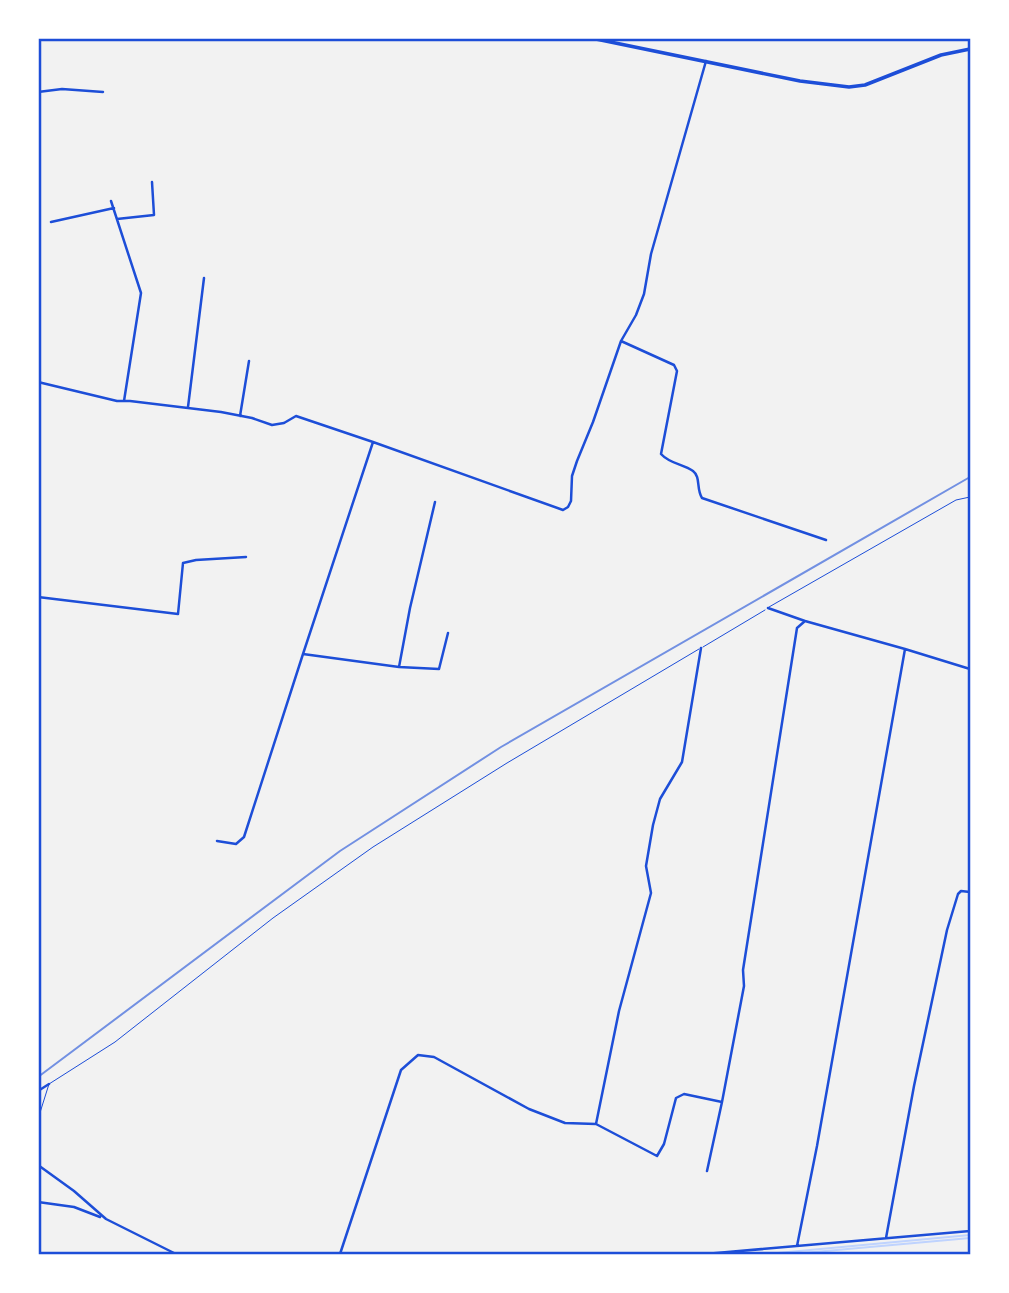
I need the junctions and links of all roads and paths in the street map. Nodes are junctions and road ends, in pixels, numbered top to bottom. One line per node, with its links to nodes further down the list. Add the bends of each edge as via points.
1 (591, 38): 3 (main road)
2 (971, 49): 3 (main road, via 849,87)
3 (706, 61): 12 (street, via 644,293)
4 (38, 92): 5 (street)
5 (103, 92)
6 (152, 182): 9 (street, via 154,215)
7 (111, 201): 8 (street)
8 (114, 208): 9 (street); 10 (street)
9 (117, 219): 15 (street, via 141,293)
10 (51, 222)
11 (204, 278): 16 (street)
12 (621, 341): 18 (street, via 572,476 571,501 563,510); 21 (street, via 674,366 677,372 662,454 694,471 702,498)
13 (249, 361): 17 (street)
14 (38, 382): 15 (street)
15 (124, 401): 16 (street)
16 (188, 408): 17 (street)
17 (240, 416): 18 (street, via 272,425 296,416)
18 (373, 442): 29 (street)
19 (971, 497): 24 (lane, via 956,500)
20 (435, 502): 30 (street)
21 (826, 540)
22 (246, 557): 23 (street, via 183,563 178,614)
23 (38, 597)
24 (768, 608): 25 (street); 27 (lane)
25 (805, 621): 28 (street); 36 (street, via 797,628 744,986)
26 (448, 633): 30 (street, via 439,669)
27 (701, 648): 34 (lane, via 373,847 273,918 115,1042); 38 (street, via 682,762 660,799 653,825 646,866 651,893 619,1011)
28 (905, 649): 31 (street); 45 (street)
29 (303, 654): 30 (street); 32 (street, via 244,837 236,844)
30 (399, 667)
31 (971, 669)
32 (217, 841)
33 (971, 892): 44 (street, via 958,894 950,920)
34 (49, 1084): 35 (street); 37 (lane)
35 (38, 1091)
36 (722, 1102): 38 (street, via 684,1094 676,1098 657,1156); 40 (street)
37 (38, 1119)
38 (596, 1124): 47 (street, via 553,1119 434,1057 418,1055 401,1070)
39 (38, 1165): 42 (street)
40 (707, 1171)
41 (38, 1202): 42 (street, via 74,1207)
42 (106, 1219): 46 (street)
43 (971, 1231): 44 (street)
44 (886, 1238): 45 (street)
45 (797, 1246): 48 (street)
46 (176, 1255)
47 (340, 1255)
48 (705, 1255)

